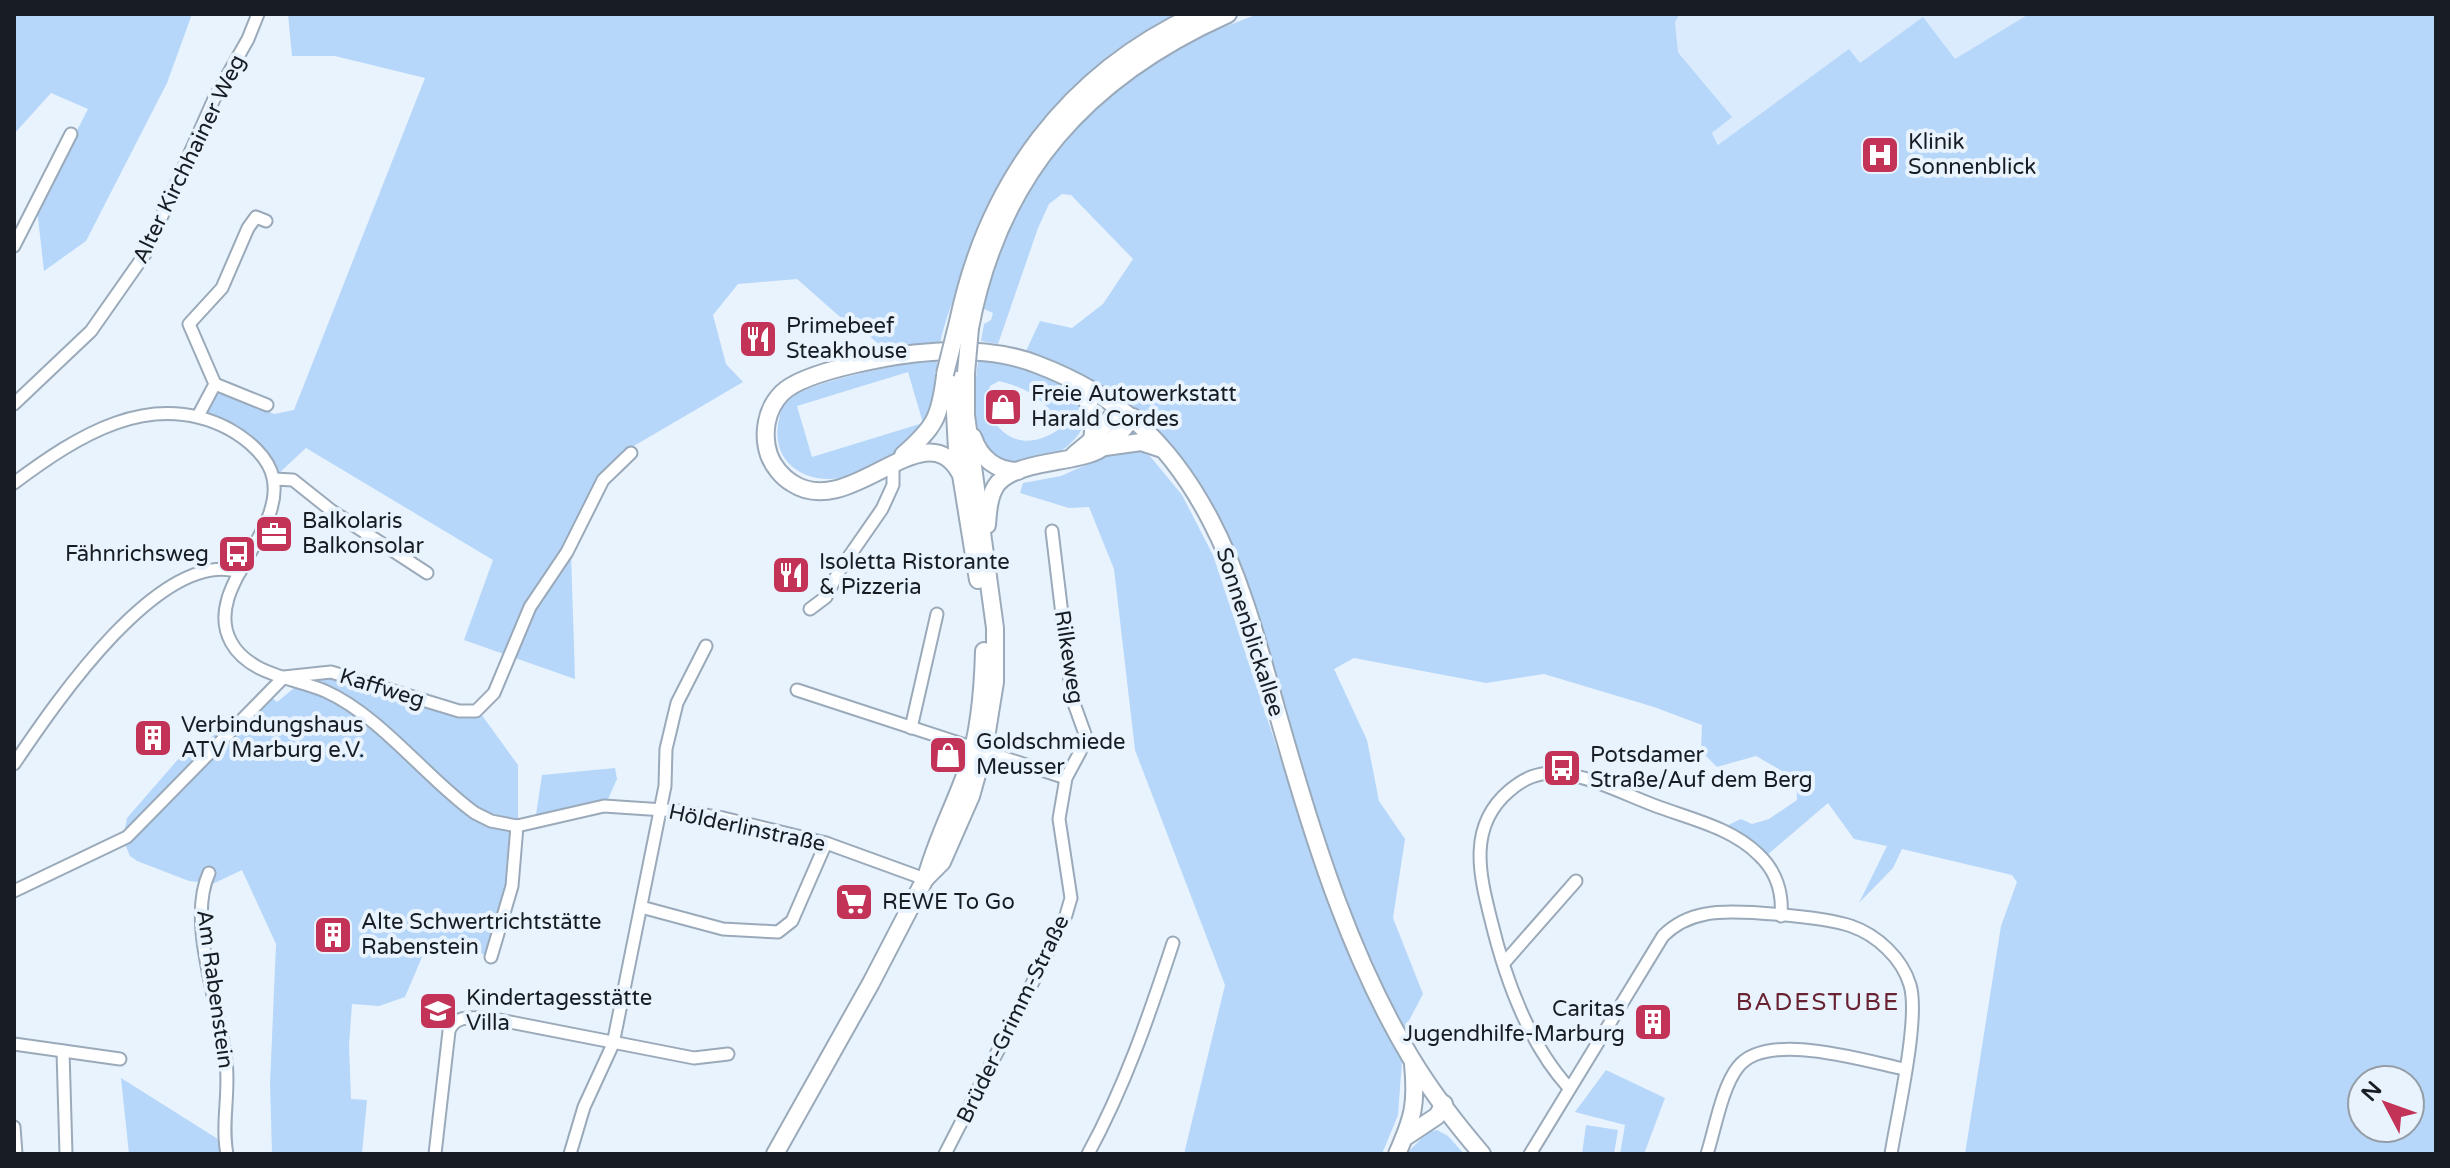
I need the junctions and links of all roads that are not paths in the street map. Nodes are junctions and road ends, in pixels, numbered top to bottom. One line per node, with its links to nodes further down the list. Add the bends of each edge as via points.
1 (258, 14): 11 (street, Alter Kirchhainer Weg, via 145,254 91,331)
2 (1197, 14): 7 (main road, via 1124,55 1044,131 993,214 974,261)
3 (1228, 14): 7 (main road, via 1184,34 1121,74 1043,155 990,252)
4 (71, 134): 6 (street)
5 (266, 221): 10 (street, via 256,217 222,288 189,324)
6 (14, 246)
7 (964, 325): 8 (main road, bridge)
8 (955, 374): 14 (main road); 19 (main road, via 932,428); 21 (main road)
9 (1074, 380): 13 (main road, Sonnenblickallee); 16 (main road, via 1093,411); 19 (main road, Sonnenblickallee, via 1020,359 933,352 806,378 782,393 769,414 765,432 771,462 800,488 842,490)
10 (215, 384): 12 (street); 15 (street)
11 (14, 404)
12 (267, 405)
13 (1126, 412): 16 (main road); 17 (main road, Sonnenblickallee)
14 (966, 415): 20 (main road, via 982,455 1002,469); 25 (main road)
15 (198, 416): 22 (street, via 243,437); 23 (street, via 147,415 87,434)
16 (1098, 443): 17 (main road, via 1141,442); 20 (main road, via 1092,453)
17 (1163, 449): 54 (main road, Sonnenblickallee, via 1197,495 1229,559 1352,940)
18 (631, 453): 31 (street, Kaffweg, via 603,480 567,552 530,607 494,693 482,708 459,711 331,672)
19 (893, 464): 21 (main road, via 930,451 947,456); 28 (street, via 893,485 882,509 826,597)
20 (1020, 471): 25 (main road, via 994,490)
21 (960, 473): 34 (main road, via 983,619)
22 (274, 479): 26 (street, via 265,521); 27 (street, via 293,480)
23 (14, 483)
24 (1052, 531): 36 (street, Rilkeweg, via 1072,698 1085,734)
25 (984, 545): 34 (main road, via 995,682)
26 (240, 572): 31 (street, via 225,610 229,640 249,662); 35 (street, via 212,568 192,574 130,618 93,655)
27 (427, 573)
28 (810, 609)
29 (937, 614): 33 (street)
30 (706, 646): 37 (street, via 677,703)
31 (284, 677): 38 (street, via 325,691 358,712 475,813); 43 (street, via 127,837)
32 (797, 690): 33 (street)
33 (911, 728): 34 (street)
34 (979, 748): 36 (street); 41 (main road, via 971,796 956,833 942,862)
35 (14, 764)
36 (1066, 778): 67 (street, Brüder-Grimm-Straße, via 1059,819 1069,906)
37 (660, 809): 38 (street, Hölderlinstraße, via 595,807); 39 (street, Hölderlinstraße); 44 (street)
38 (517, 826): 47 (street, via 512,886)
39 (826, 843): 41 (street, Hölderlinstraße); 44 (street, via 792,921 778,932 723,929)
40 (209, 873): 63 (street, Am Rabenstein, via 201,910 227,1064)
41 (925, 879): 66 (main road)
42 (1576, 881): 48 (street)
43 (14, 891)
44 (641, 907): 50 (street)
45 (1781, 916): 48 (street, via 1779,886 1769,867 1736,837 1574,776 1541,773 1519,782 1497,802 1479,842 1482,886); 55 (street, via 1850,926 1876,939 1897,959 1912,1001); 56 (street, via 1723,911 1672,928)
46 (1173, 943): 68 (street, via 1114,1107)
47 (491, 957)
48 (1504, 963): 56 (street, via 1527,1023 1552,1070)
49 (14, 1044): 51 (street)
50 (613, 1044): 52 (street, via 694,1058); 64 (street, via 489,1018 459,1019 449,1031); 65 (street, via 584,1107)
51 (63, 1051): 53 (street); 62 (street)
52 (728, 1054)
53 (120, 1059)
54 (1413, 1063): 57 (main road, Sonnenblickallee); 58 (main road)
55 (1904, 1069): 72 (street, via 1798,1050 1749,1057 1731,1078); 73 (street)
56 (1569, 1088): 71 (street)
57 (1444, 1104): 58 (main road, via 1422,1108); 60 (main road, via 1437,1116); 70 (main road, Sonnenblickallee)
58 (1413, 1116): 60 (main road)
59 (14, 1127): 61 (street)
60 (1407, 1136): 69 (main road)
61 (16, 1154)
62 (66, 1154)
63 (227, 1154)
64 (435, 1154)
65 (570, 1154)
66 (775, 1154)
67 (945, 1154)
68 (1088, 1154)
69 (1397, 1154)
70 (1482, 1154)
71 (1530, 1154)
72 (1707, 1154)
73 (1891, 1154)

